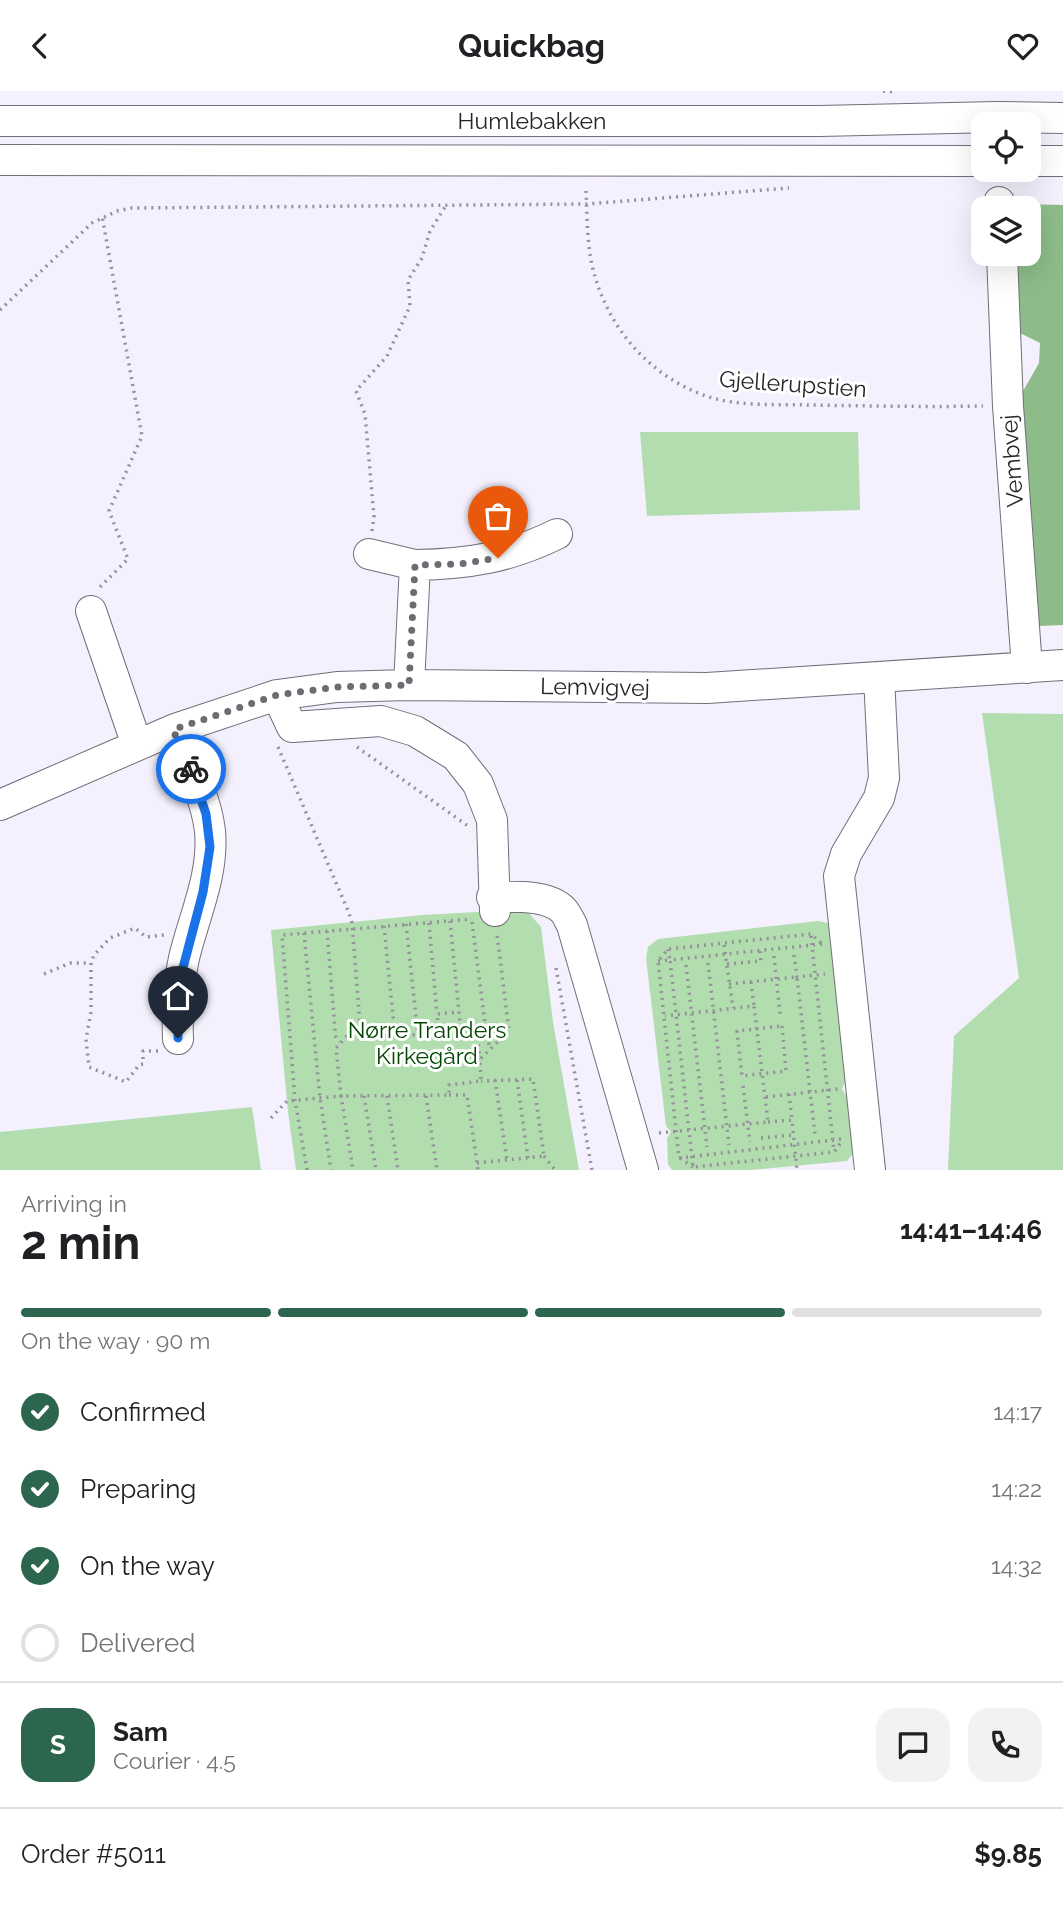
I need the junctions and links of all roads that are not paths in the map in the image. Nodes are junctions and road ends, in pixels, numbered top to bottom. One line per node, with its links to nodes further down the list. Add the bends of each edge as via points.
1 (1063, 118): 2 (street, Humlebakken)
2 (0, 121)
3 (0, 160): 4 (street, Humlebakken)
4 (971, 161)
5 (1041, 161): 6 (street)
6 (1063, 161)
7 (1002, 266): 13 (street, Vembvej)
8 (556, 534): 10 (street, via 498,558)
9 (369, 554): 10 (street)
10 (415, 565): 15 (street)
11 (90, 611): 18 (street)
12 (1063, 665): 13 (street, Lemvigvej)
13 (1027, 668): 14 (street, Lemvigvej)
14 (879, 677): 15 (street, Lemvigvej, via 707,688); 22 (street, via 884,778 839,876 845,1084)
15 (409, 685): 16 (street, Lemvigvej)
16 (277, 695): 17 (street, Lemvigvej); 21 (street, via 292,727 381,720 415,731 456,756 478,784 492,820 489,911 526,898 547,901 562,909 572,925)
17 (173, 730): 18 (street, Lemvigvej); 20 (street, via 193,774 210,831 209,864 179,983)
18 (136, 745): 19 (street, Lemvigvej)
19 (0, 804)
20 (178, 1038)
21 (643, 1170)
22 (870, 1170)

